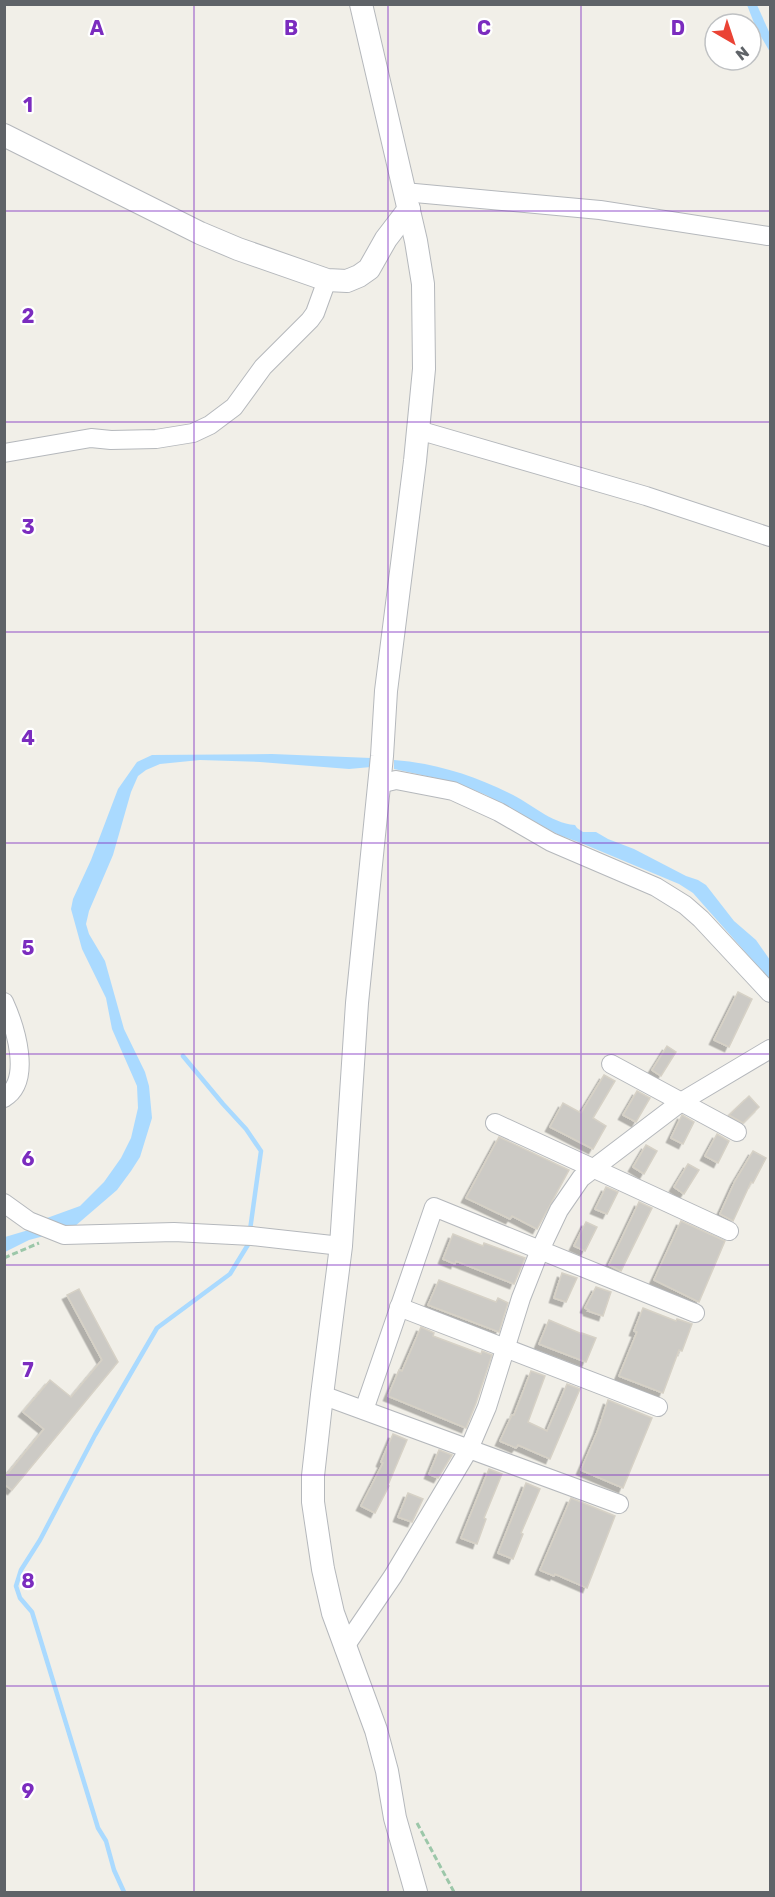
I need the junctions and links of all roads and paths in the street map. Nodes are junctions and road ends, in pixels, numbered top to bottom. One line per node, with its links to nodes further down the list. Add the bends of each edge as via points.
1 (361, 4): 3 (street)
2 (4, 135): 5 (street, via 200,233)
3 (407, 200): 4 (street, via 600,210); 5 (street, via 369,269 347,281); 6 (street, via 423,284 424,369)
4 (768, 236)
5 (327, 280): 7 (street, via 310,320 263,367 234,407 210,425 193,433 156,439 90,438)
6 (418, 430): 8 (street); 9 (street, via 388,666)
7 (4, 453)
8 (771, 537)
9 (380, 772): 10 (street, via 396,780 453,791 551,842 656,887 701,919); 22 (street, via 357,1003)
10 (771, 993)
11 (4, 1002): 14 (street, via 15,1029 19,1071 17,1084)
12 (771, 1049): 15 (street)
13 (611, 1064): 15 (street)
14 (4, 1098)
15 (681, 1102): 17 (street); 18 (street)
16 (495, 1123): 18 (street)
17 (737, 1132)
18 (592, 1168): 20 (street); 23 (street, via 559,1210)
19 (4, 1203): 21 (street, via 30,1221)
20 (729, 1231)
21 (64, 1235): 22 (street, via 174,1232); 24 (path)
22 (341, 1246): 28 (street)
23 (540, 1250): 25 (street, via 434,1207); 26 (street); 27 (street)
24 (4, 1258)
25 (399, 1307): 27 (street); 30 (street)
26 (695, 1313)
27 (506, 1348): 29 (street); 31 (street)
28 (322, 1395): 30 (street); 33 (street, via 313,1476 314,1521)
29 (658, 1407)
30 (364, 1410): 31 (street)
31 (469, 1449): 32 (street); 33 (street, via 393,1576)
32 (619, 1504)
33 (344, 1648): 35 (street, via 376,1730)
34 (416, 1821): 36 (path)
35 (416, 1893)
36 (454, 1893)

